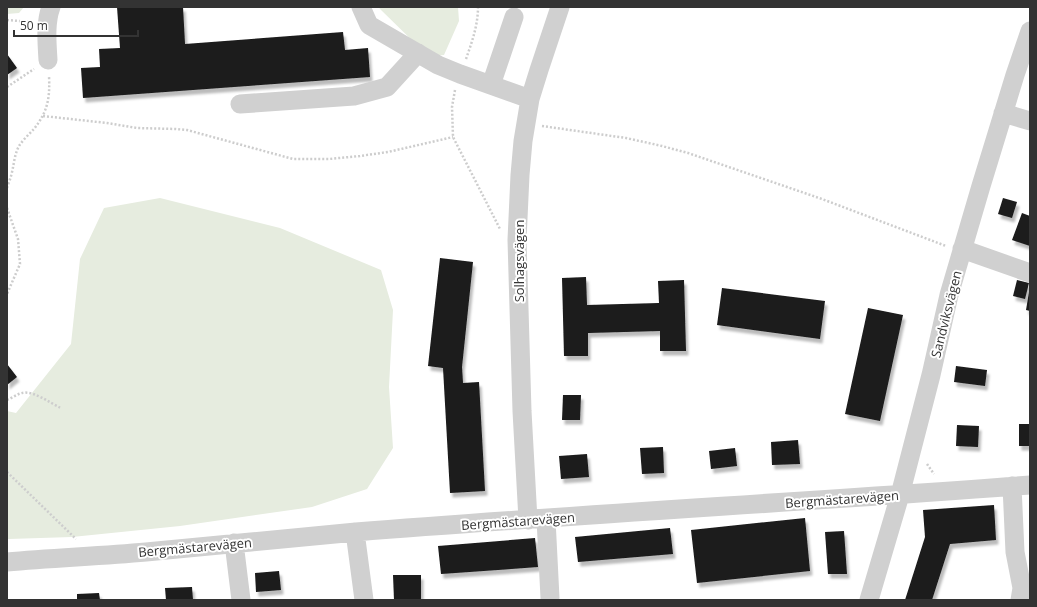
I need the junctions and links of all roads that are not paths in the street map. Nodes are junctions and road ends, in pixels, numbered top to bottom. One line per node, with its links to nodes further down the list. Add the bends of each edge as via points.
1 (361, 7): 6 (street, via 369,25)
2 (560, 7): 9 (street, Solhagsvägen)
3 (50, 12): 7 (street, via 47,30)
4 (514, 17): 8 (street)
5 (1030, 31): 11 (street, Sandviksvägen)
6 (418, 53): 8 (street, via 460,74); 10 (street, via 387,87 354,96)
7 (48, 60)
8 (491, 85): 9 (street)
9 (530, 99): 17 (street, Solhagsvägen, via 523,141 517,240 522,411)
10 (240, 104)
11 (1003, 113): 12 (street); 13 (street, Sandviksvägen)
12 (1030, 121)
13 (962, 249): 14 (street); 16 (street, Sandviksvägen)
14 (1030, 273)
15 (1021, 485): 16 (street, Bergmästarevägen); 25 (street, via 1015,552 1022,588)
16 (900, 495): 17 (street, Bergmästarevägen); 24 (street, Sandviksvägen)
17 (537, 519): 18 (street, Bergmästarevägen); 21 (street, Solhagsvägen)
18 (355, 532): 19 (street, Bergmästarevägen); 23 (street)
19 (234, 543): 20 (street, Bergmästarevägen); 22 (street)
20 (7, 562)
21 (550, 598)
22 (241, 600)
23 (364, 600)
24 (869, 600)
25 (1020, 600)

